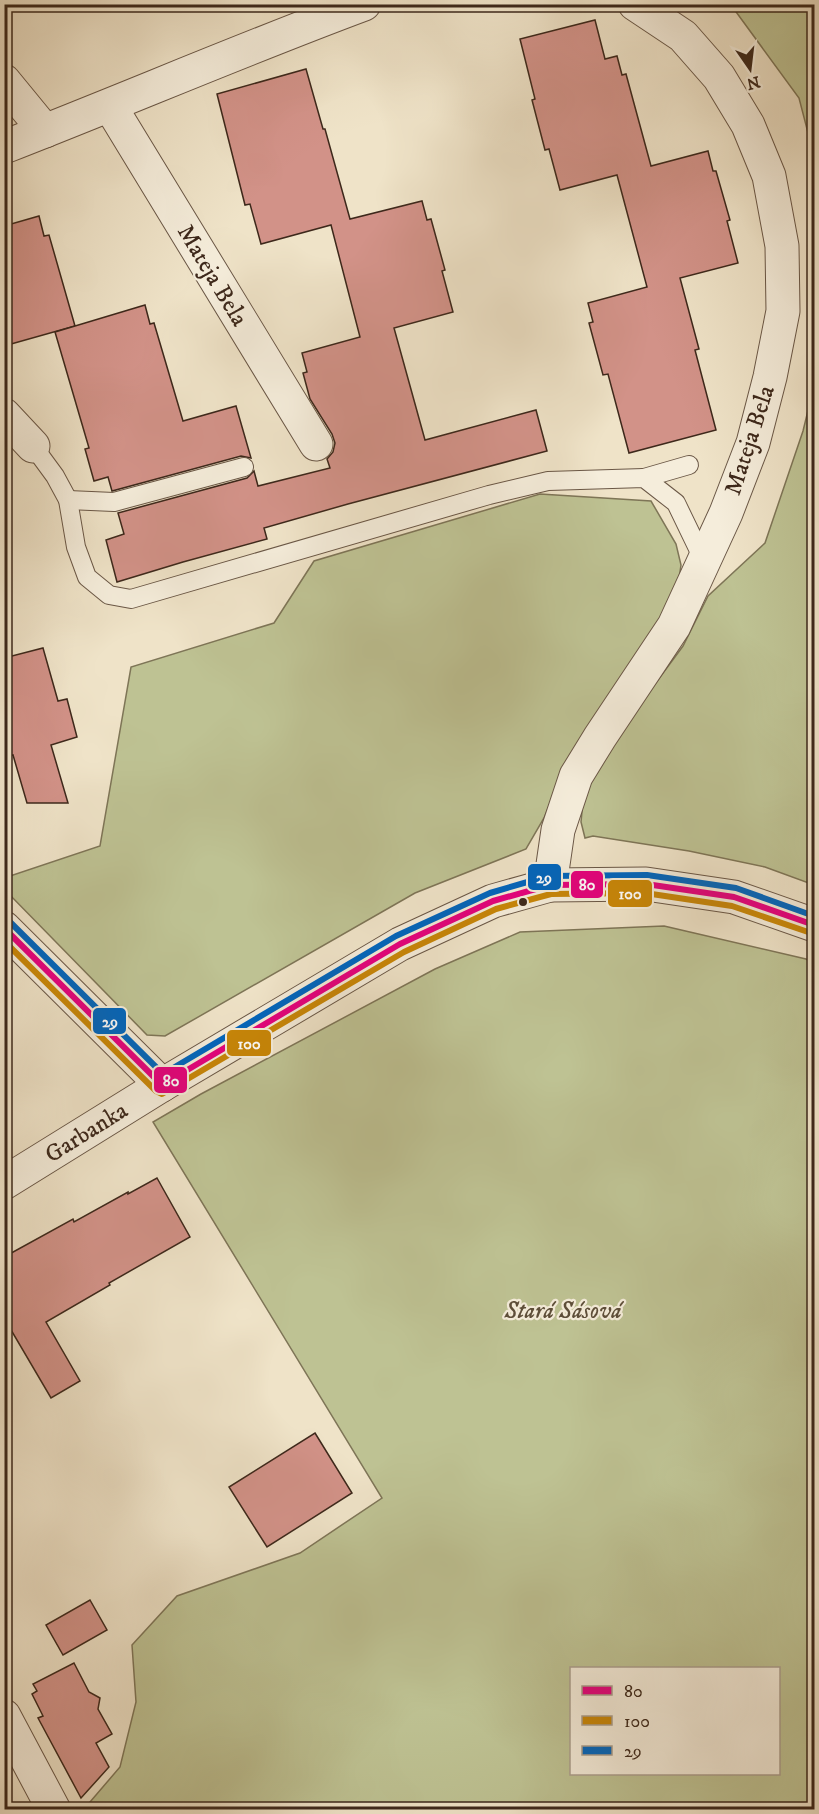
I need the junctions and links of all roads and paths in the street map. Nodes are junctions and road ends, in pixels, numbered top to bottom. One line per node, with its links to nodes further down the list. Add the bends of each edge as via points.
1 (364, 4): 4 (street)
2 (635, 4): 14 (street, Mateja Bela, via 683,36 719,77 748,125 769,176 782,246 783,311 770,377 753,444)
3 (4, 81): 5 (street)
4 (110, 106): 5 (street); 8 (street, Mateja Bela)
5 (45, 131): 6 (street)
6 (4, 147)
7 (4, 416): 9 (street)
8 (316, 444)
9 (33, 446): 13 (lane)
10 (689, 465): 12 (lane)
11 (244, 467): 13 (lane, via 114,502)
12 (644, 478): 13 (lane, via 548,481 131,599 109,595 87,577 76,547); 14 (lane, via 676,503)
13 (68, 500)
14 (704, 561): 15 (street, Mateja Bela, via 674,626 576,776 558,830)
15 (550, 885): 16 (street, Garbanka, via 646,884 734,897); 18 (street, Garbanka, via 493,901 400,945)
16 (814, 925)
17 (4, 928): 18 (street)
18 (162, 1085): 19 (street, Garbanka)
19 (4, 1183)
20 (4, 1716): 21 (street)
21 (54, 1809)

